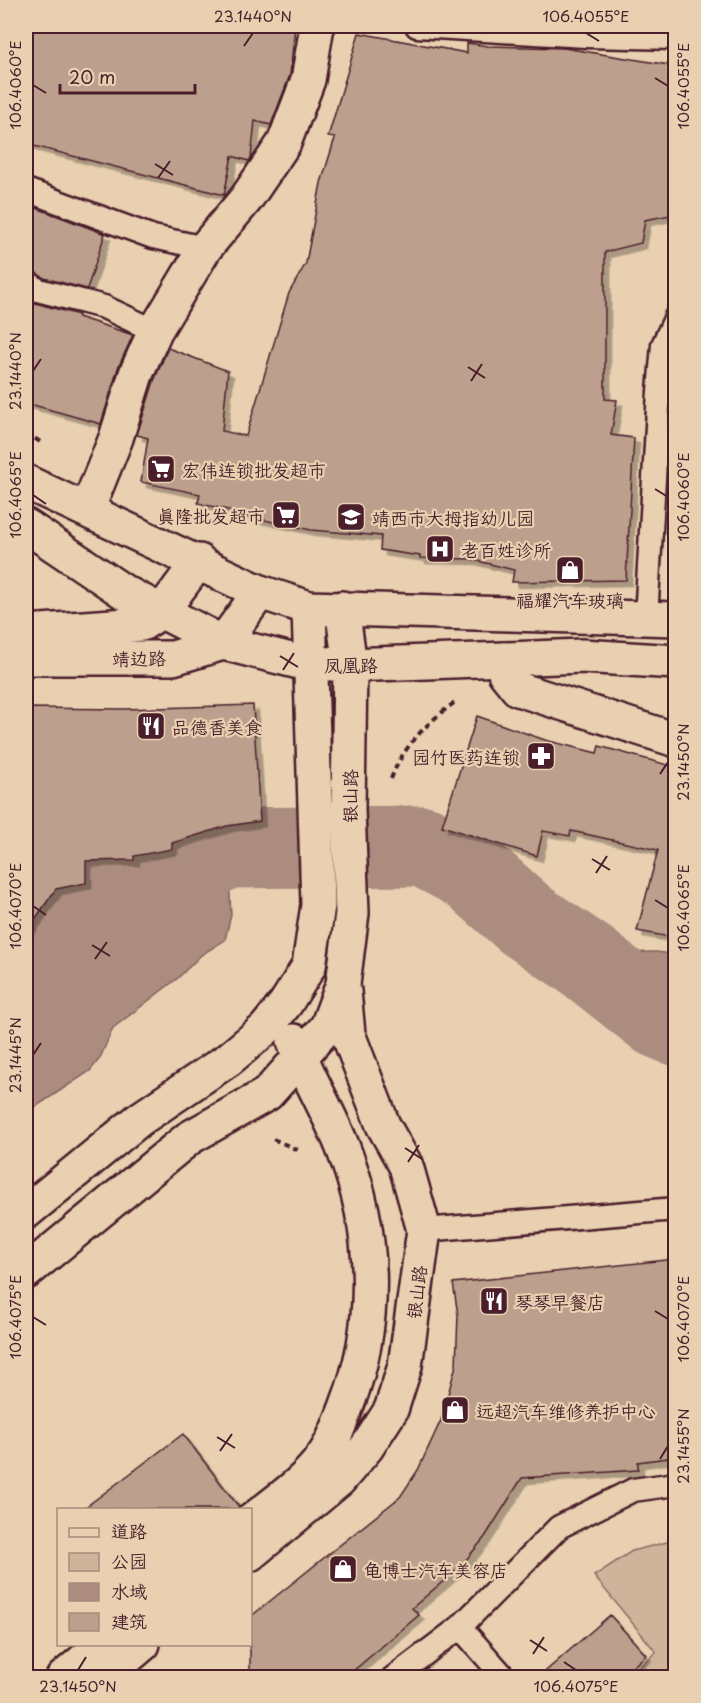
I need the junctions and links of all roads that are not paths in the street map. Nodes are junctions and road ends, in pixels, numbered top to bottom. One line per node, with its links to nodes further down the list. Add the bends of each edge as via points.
1 (317, 26): 5 (main road, via 308,80 284,143 246,199)
2 (417, 26): 3 (lane)
3 (675, 38)
4 (26, 190): 5 (lane, via 153,237)
5 (205, 248): 8 (main road)
6 (26, 281): 8 (lane, via 38,290 104,307)
7 (675, 317): 17 (lane, via 663,345 658,391)
8 (155, 331): 10 (main road)
9 (26, 482): 10 (main road)
10 (87, 510): 12 (main road)
11 (26, 526): 16 (main road, 凤凰路, via 124,592)
12 (198, 561): 13 (main road); 16 (main road, 靖边路)
13 (260, 592): 14 (main road); 19 (main road)
14 (309, 608): 15 (main road); 22 (main road, 银山路)
15 (342, 608): 17 (main road); 23 (main road, 银山路)
16 (162, 611): 18 (main road, 靖边路, via 142,624); 19 (main road, 凤凰路)
17 (661, 619)
18 (26, 632)
19 (223, 643): 20 (main road, 靖边路, via 173,658); 22 (main road, 凤凰路)
20 (26, 658)
21 (675, 662): 24 (main road, 凤凰路, via 582,656)
22 (310, 663): 23 (main road, 凤凰路); 26 (main road, 银山路, via 318,905)
23 (350, 665): 24 (main road, 凤凰路); 27 (main road, 银山路, via 348,810 352,913)
24 (507, 670): 25 (main road, via 518,689)
25 (675, 740)
26 (309, 966): 28 (main road, 银山路, via 294,1041); 30 (main road, 银山路, via 265,1029 230,1059 140,1119)
27 (343, 984): 28 (main road, 银山路, via 327,1027); 31 (main road, 银山路, via 348,1034 383,1125 406,1166)
28 (301, 1059): 32 (main road, 银山路, via 267,1094 189,1138); 34 (main road, 银山路, via 343,1147 358,1196 371,1272 369,1322 360,1371 324,1455)
29 (675, 1209): 31 (lane)
30 (26, 1212)
31 (424, 1230): 35 (main road, 银山路, via 405,1366 391,1410 339,1480)
32 (26, 1272)
33 (675, 1484): 36 (lane, via 633,1490 559,1527)
34 (252, 1520)
35 (252, 1552)
36 (460, 1627): 41 (lane); 42 (lane)
37 (101, 1646): 39 (main road)
38 (141, 1646): 40 (main road)
39 (63, 1677)
40 (103, 1677)
41 (393, 1677)
42 (506, 1677)

